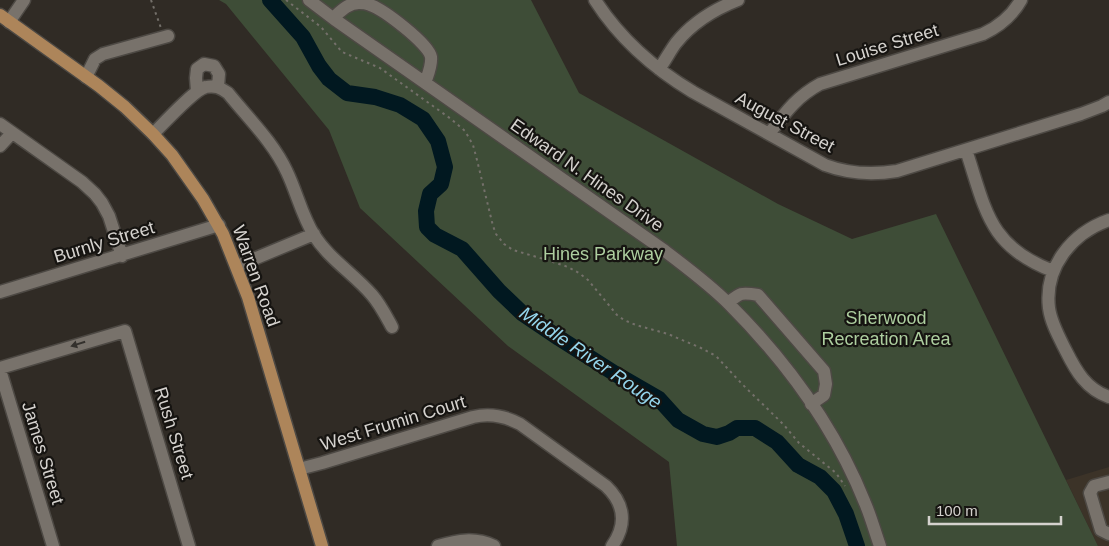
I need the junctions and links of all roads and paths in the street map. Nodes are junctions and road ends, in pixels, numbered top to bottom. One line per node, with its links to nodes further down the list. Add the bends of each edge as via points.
1 (24, 0): 8 (street)
2 (151, 0): 10 (path)
3 (286, 0): 37 (path, via 321,27 342,52 380,68 465,132 473,145 493,226 504,244 579,273 624,320 668,334 716,356 799,443 836,473)
4 (309, 0): 9 (street, Edward N. Hines Drive)
5 (594, 0): 11 (street, August Street, via 623,38)
6 (738, 0): 11 (street, via 690,28)
7 (1020, 0): 20 (street, Louise Street, via 1013,12 995,29 820,84 792,104)
8 (4, 18): 12 (main road, Warren Road)
9 (333, 18): 13 (street, Edward N. Hines Drive); 13 (street, via 346,6 359,3 370,5 399,23 431,55 431,68)
10 (167, 37): 12 (street, via 103,54 95,59)
11 (659, 70): 20 (street, August Street)
12 (86, 77): 19 (main road, Warren Road)
13 (425, 83): 30 (street, Edward N. Hines Drive, via 665,251)
14 (218, 87): 15 (street, via 204,87); 15 (street, via 220,74 214,66 204,64 197,69); 25 (street, via 228,93 278,155)
15 (197, 91): 19 (street)
16 (1109, 102): 22 (street, August Street)
17 (0, 124): 18 (street)
18 (12, 133): 21 (street); 26 (street, via 95,194 109,216)
19 (153, 134): 24 (main road, Warren Road, via 188,177)
20 (769, 134): 22 (street, August Street, via 825,165 862,174 897,171)
21 (0, 146)
22 (966, 150): 28 (street, via 986,210 997,232 1028,260)
23 (1109, 220): 28 (street, via 1092,227 1072,242)
24 (219, 225): 26 (street, Burnly Street); 27 (main road, Warren Road)
25 (314, 234): 27 (street); 31 (street, via 372,294)
26 (122, 256): 29 (street, Burnly Street)
27 (237, 266): 35 (main road, Warren Road)
28 (1054, 271): 33 (street, via 1049,307 1058,336 1077,373 1088,386)
29 (0, 292)
30 (728, 303): 34 (street, Edward N. Hines Drive, via 765,343); 34 (street, via 739,294 758,295 824,371 824,395)
31 (392, 327)
32 (0, 369): 39 (street, James Street); 40 (street, Rush Street, one-way to 32, via 125,331)
33 (1109, 397)
34 (811, 404): 45 (street, Edward N. Hines Drive, via 854,479)
35 (299, 469): 41 (main road, Warren Road); 44 (street, West Frumin Court, via 473,417 505,417 574,462 615,495 619,501 622,527)
36 (1109, 482): 38 (street, via 1094,486 1090,493 1101,530)
37 (848, 491)
38 (1109, 534)
39 (53, 546)
40 (189, 546)
41 (322, 546)
42 (438, 546): 43 (street, via 465,540)
43 (494, 546)
44 (612, 546)
45 (880, 546)

